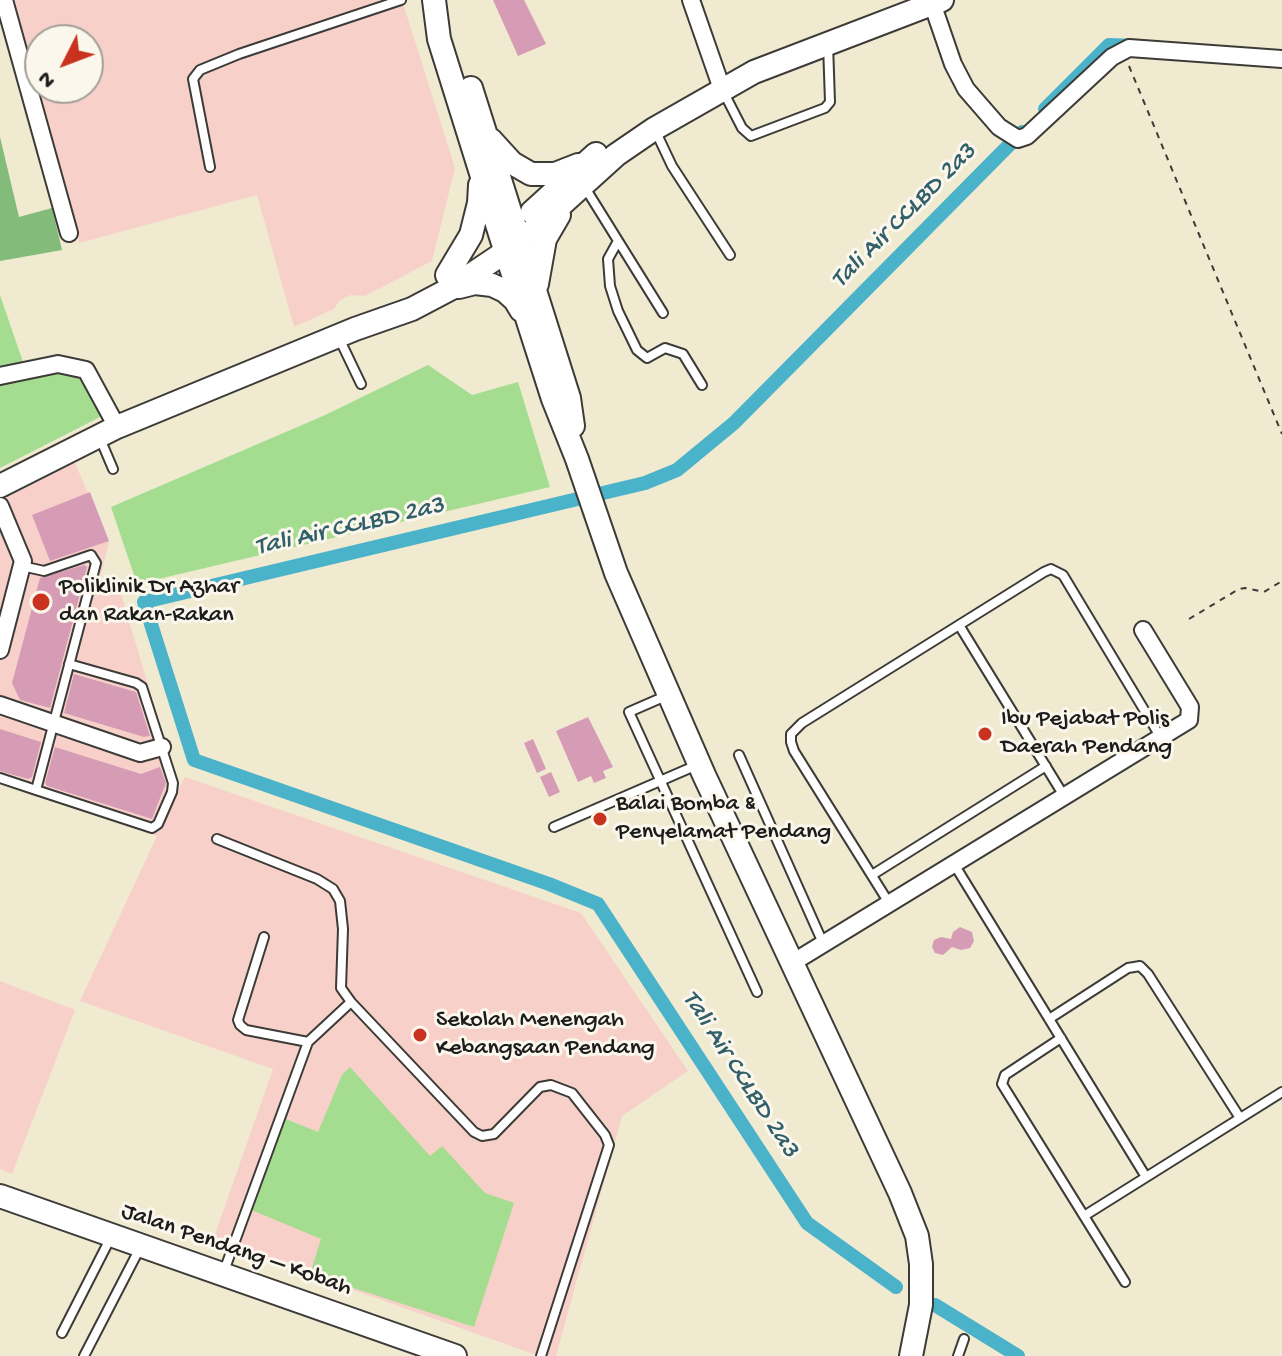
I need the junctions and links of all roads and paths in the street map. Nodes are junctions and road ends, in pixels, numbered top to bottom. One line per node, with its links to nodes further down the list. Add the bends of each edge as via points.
1 (4, 0): 16 (street)
2 (401, 0): 13 (lane, via 200,70 193,79)
3 (435, 0): 11 (main road, via 454,38); 14 (main road, via 439,39)
4 (691, 0): 9 (street)
5 (937, 2): 6 (main road); 7 (street, via 953,64 966,89 1015,138 1027,136)
6 (828, 44): 9 (main road); 9 (lane, via 830,102 825,108 751,136)
7 (1120, 52): 8 (street, via 1146,47); 29 (path)
8 (1282, 59)
9 (721, 85): 10 (main road); 12 (main road, via 644,119)
10 (654, 129): 15 (main road); 19 (lane)
11 (485, 133): 12 (main road, via 512,163 531,174 555,174); 17 (main road)
12 (588, 161): 17 (main road)
13 (210, 167)
14 (481, 172): 17 (main road); 20 (main road, via 475,224)
15 (579, 190): 17 (main road); 18 (lane); 21 (main road, via 545,239)
16 (69, 233)
17 (511, 239): 20 (main road); 21 (main road); 24 (main road)
18 (618, 241): 22 (lane); 27 (lane, via 608,259 610,286 637,350 647,358 665,348 683,354)
19 (730, 255)
20 (449, 282): 23 (main road, via 412,309); 24 (main road, via 505,291)
21 (536, 293): 30 (main road, via 569,398)
22 (663, 313)
23 (346, 332): 26 (lane); 28 (main road)
24 (532, 332): 30 (main road)
25 (0, 376): 28 (street, via 58,364 86,370)
26 (361, 384)
27 (702, 385)
28 (108, 431): 31 (lane); 32 (main road)
29 (1282, 434)
30 (580, 467): 41 (main road, via 616,573)
31 (113, 469)
32 (0, 486)
33 (0, 506): 34 (street)
34 (22, 566): 39 (street); 40 (lane, via 44,571 88,556 95,560)
35 (1282, 581): 36 (path, via 1264,592 1239,589)
36 (1189, 619)
37 (959, 625): 44 (lane, via 1044,572 1058,571); 48 (lane); 56 (lane, via 791,734 794,751)
38 (1143, 630): 44 (street, via 1191,712 1185,723)
39 (0, 650)
40 (69, 664): 43 (lane); 45 (lane, via 140,685)
41 (669, 695): 47 (main road); 50 (lane, via 629,712)
42 (0, 705): 43 (street)
43 (54, 723): 45 (street, via 140,753); 51 (lane)
44 (1161, 738): 52 (street)
45 (162, 747): 51 (lane, via 173,787 155,827)
46 (739, 755): 59 (lane)
47 (700, 764): 50 (lane); 60 (main road)
48 (1046, 766): 52 (lane); 56 (lane)
49 (0, 778): 51 (lane)
50 (661, 780): 53 (lane); 61 (lane)
51 (36, 790)
52 (1065, 797): 55 (street)
53 (554, 827)
54 (217, 839): 62 (lane, via 333,889 343,929 341,988)
55 (954, 864): 57 (street); 63 (lane)
56 (872, 875): 57 (lane)
57 (890, 903): 59 (street)
58 (264, 937): 65 (lane, via 240,1025)
59 (823, 944): 60 (street)
60 (792, 963): 81 (main road, via 917,1236 921,1305)
61 (757, 992)
62 (351, 1002): 65 (lane); 80 (lane, via 474,1132 494,1134 540,1087 551,1085 572,1093 605,1135 609,1145)
63 (1049, 1019): 64 (lane); 67 (lane, via 1128,968 1140,966)
64 (1061, 1038): 68 (lane); 70 (lane, via 1005,1075 1002,1084)
65 (308, 1042): 73 (lane)
66 (1282, 1092): 67 (lane)
67 (1240, 1118): 68 (lane)
68 (1146, 1177): 70 (lane)
69 (0, 1196): 71 (main road, Jalan Pendang – Kobah)
70 (1084, 1216): 74 (lane)
71 (112, 1235): 72 (main road, Jalan Pendang – Kobah); 75 (lane)
72 (141, 1246): 73 (main road, Jalan Pendang – Kobah); 78 (lane)
73 (223, 1274): 77 (main road, Jalan Pendang – Kobah)
74 (1125, 1282)
75 (62, 1333)
76 (964, 1339): 82 (lane)
77 (416, 1350): 79 (main road, Jalan Pendang – Kobah)
78 (84, 1356)
79 (455, 1356)
80 (541, 1356)
81 (911, 1356)
82 (958, 1356)

